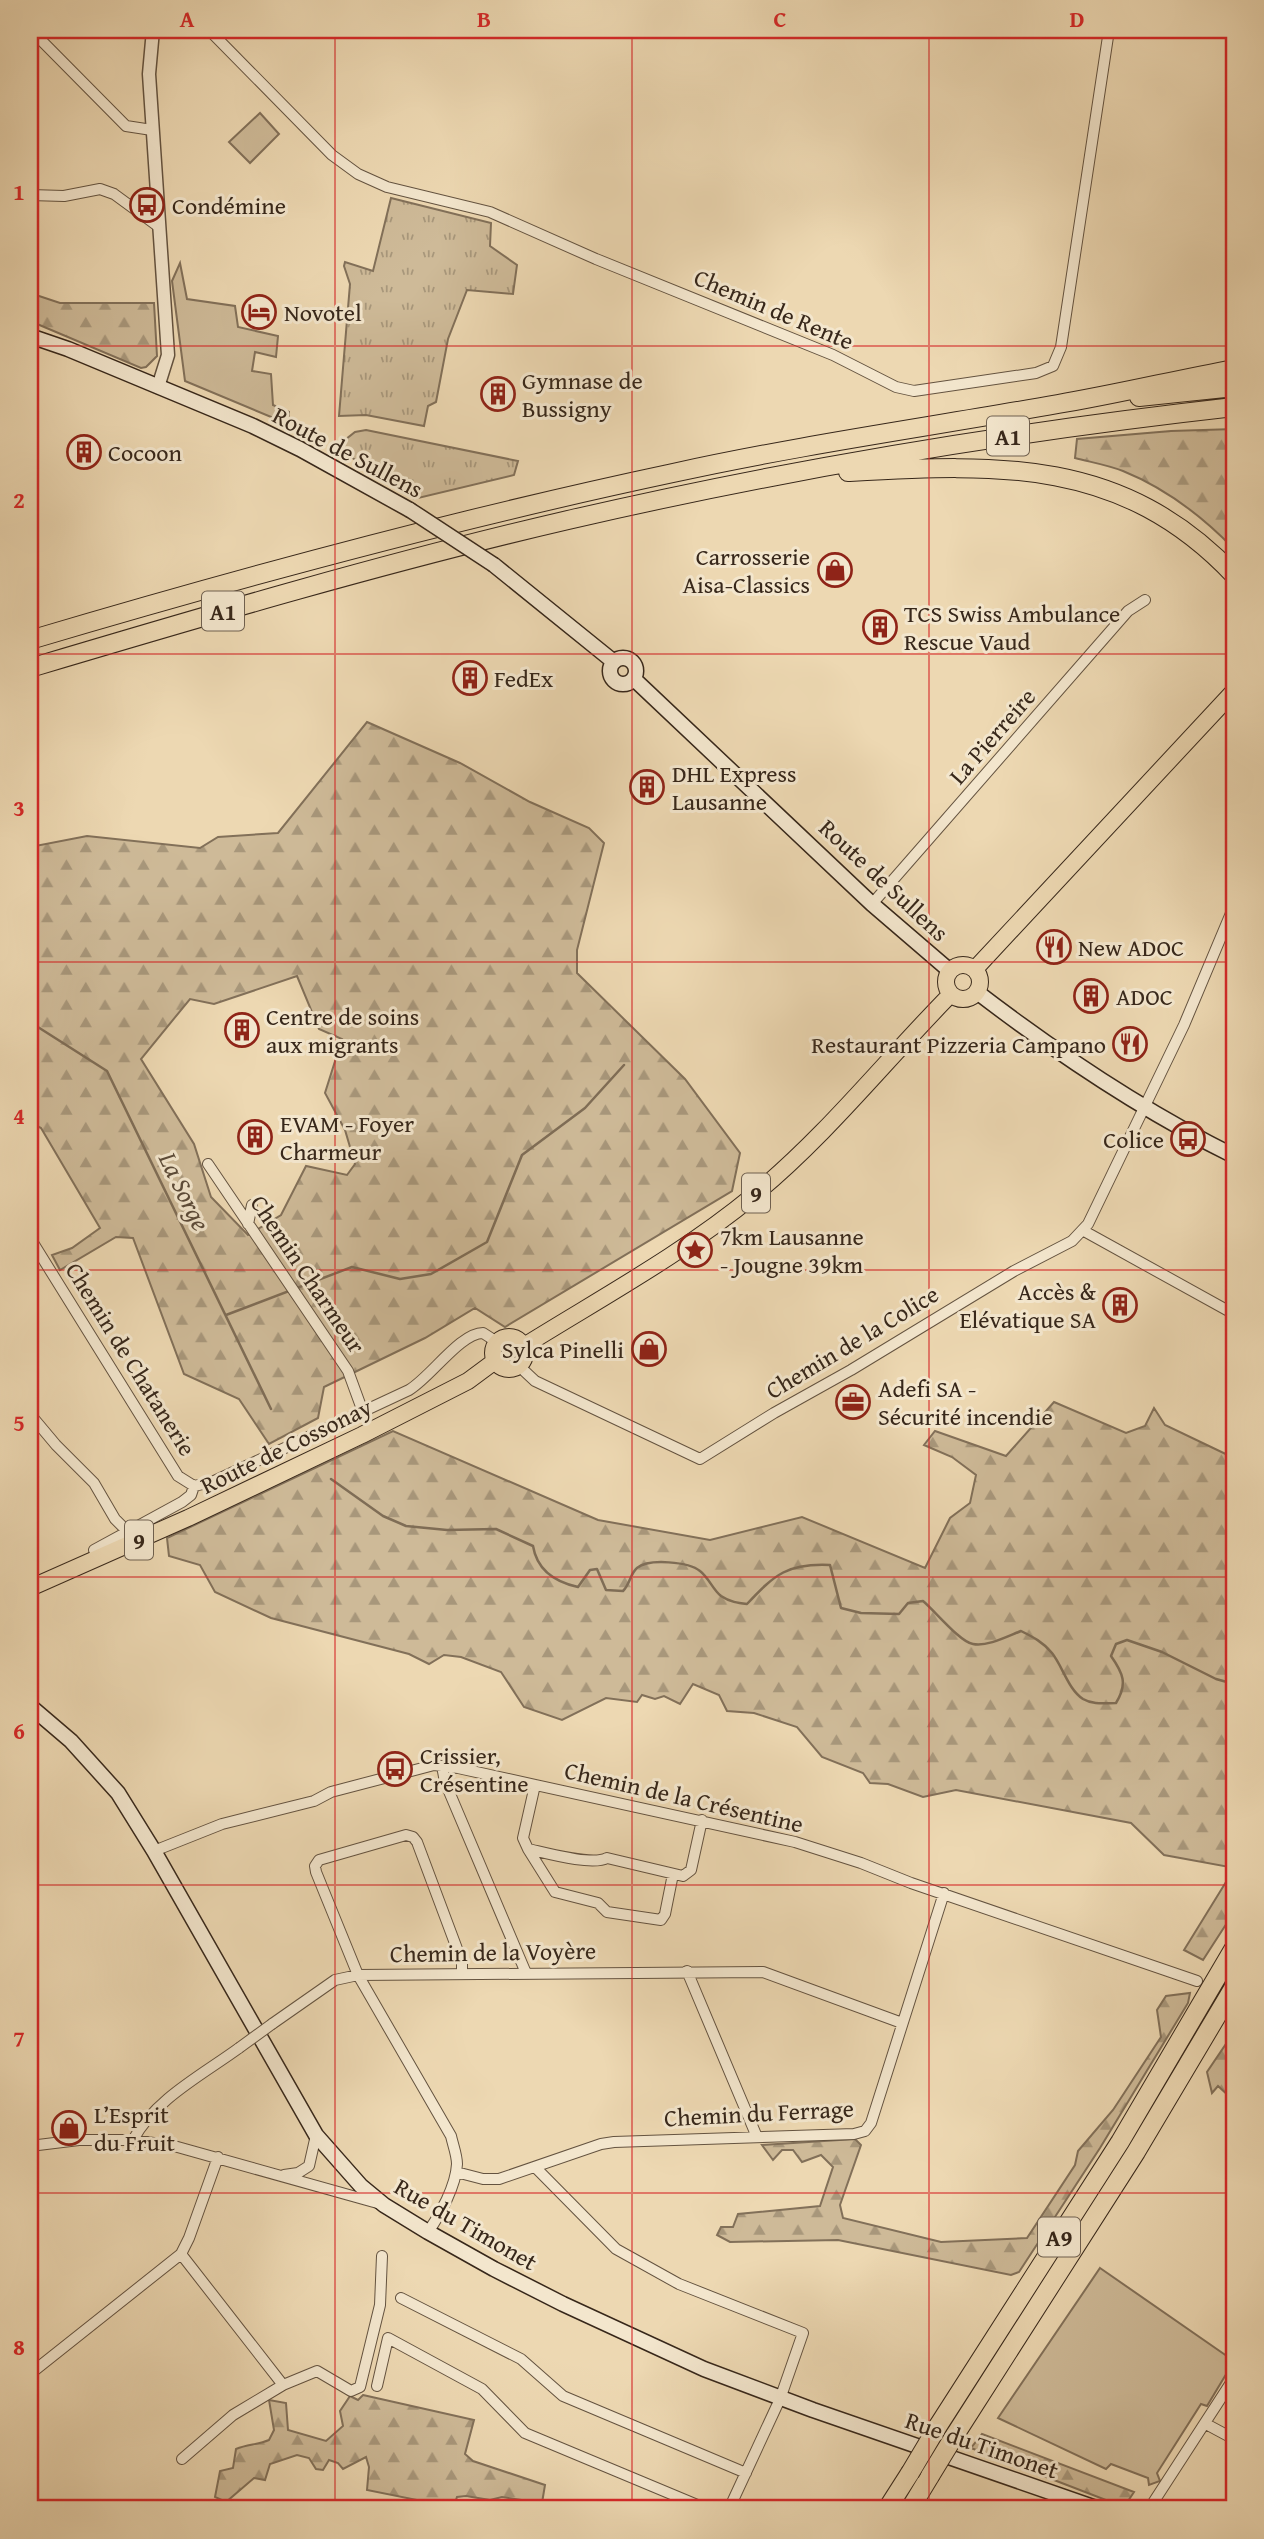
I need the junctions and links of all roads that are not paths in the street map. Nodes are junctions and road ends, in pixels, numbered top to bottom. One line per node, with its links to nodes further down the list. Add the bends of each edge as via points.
1 (31, 30): 5 (street, via 126,126)
2 (153, 30): 5 (street, via 149,75)
3 (209, 30): 4 (street, Chemin de Rente, via 332,155 358,174 387,187 491,212 914,391 1036,373 1053,366 1061,347)
4 (1109, 30)
5 (152, 130): 7 (street)
6 (30, 195): 7 (street, via 64,196 100,189)
7 (159, 226): 10 (street, via 168,355)
8 (30, 336): 10 (main road, Route de Sullens)
9 (1234, 369): 12 (highway)
10 (158, 387): 20 (main road, Route de Sullens, bridge, via 300,449 410,510 494,565 614,662 610,670 614,681 623,685 634,679)
11 (1234, 387): 12 (highway, A1)
12 (1058, 404): 17 (highway, A1, via 768,454 560,498)
13 (1234, 408): 14 (highway, A1, via 982,439)
14 (785, 475): 15 (highway, via 960,467 1025,470 1069,478 1113,491 1154,511 1191,536); 18 (highway, A1, via 446,550)
15 (1234, 575)
16 (1146, 600): 20 (street, La Pierreire, via 1129,611)
17 (30, 640)
18 (30, 668)
19 (1234, 691): 22 (main road)
20 (872, 904): 23 (main road, Route de Sullens)
21 (1234, 906): 26 (street)
22 (975, 970): 23 (main road, via 962,965); 24 (main road, via 980,978)
23 (950, 971): 25 (main road, via 946,983)
24 (976, 992): 25 (main road, via 967,999); 26 (main road)
25 (951, 994): 35 (main road, 9, via 804,1150 755,1195 692,1241)
26 (1144, 1107): 27 (main road); 31 (street)
27 (1234, 1156)
28 (208, 1164): 30 (street, Chemin Charmeur)
29 (252, 1205): 30 (street)
30 (248, 1224): 38 (street, Chemin Charmeur, via 348,1371)
31 (1084, 1231): 33 (street); 37 (street, Chemin de la Colice, via 700,1459 536,1381)
32 (30, 1238): 40 (street, Chemin de Chatanerie, via 178,1476)
33 (1234, 1314)
34 (497, 1342): 35 (main road, via 512,1337); 36 (main road); 38 (street, Chemin de Chatanerie, via 483,1333 469,1336 424,1381)
35 (524, 1346): 37 (main road)
36 (495, 1361): 37 (main road, via 509,1369); 42 (main road, Route de Cossonay / 9, via 468,1381 376,1428 188,1518)
37 (519, 1366)
38 (363, 1412): 40 (street, Chemin de Chatanerie, via 212,1482)
39 (30, 1414): 41 (street, via 94,1483 115,1519)
40 (194, 1486): 41 (street, via 182,1502)
41 (130, 1529): 42 (street)
42 (92, 1556): 43 (main road, Route de Cossonay / 9); 44 (main road, Route de Cossonay / 9)
43 (30, 1588)
44 (30, 1596)
45 (30, 1706): 50 (main road, Rue du Timonet, via 71,1741 118,1793)
46 (442, 1766): 47 (street, Chemin de la Crésentine); 50 (street, Chemin de la Crésentine, via 222,1824); 56 (street)
47 (535, 1784): 48 (street, Chemin de la Crésentine); 49 (street, via 523,1838)
48 (702, 1821): 51 (street, via 691,1870 683,1876); 52 (street, Chemin de la Crésentine, via 795,1842)
49 (528, 1849): 51 (street, via 568,1858 600,1861 607,1857); 51 (street, via 555,1892 598,1903 607,1912 661,1920)
50 (154, 1851): 61 (main road, Rue du Timonet)
51 (673, 1874)
52 (944, 1893): 58 (street, Chemin de la Crésentine); 60 (street, Chemin du Ferrage)
53 (1234, 1948): 85 (highway, A9, bridge, via 1120,2142)
54 (687, 1971): 56 (street, Chemin de la Voyère); 60 (street, Chemin de la Voyère, via 763,1972); 62 (street)
55 (462, 1973): 56 (street, Chemin de la Voyère); 57 (street, Chemin de la Voyère); 57 (street, via 462,1962 417,1842 406,1835 319,1860 315,1866)
56 (526, 1973)
57 (358, 1975): 63 (street, Chemin de la Voyère, bridge, via 335,1980 159,2105); 67 (street, via 451,2136)
58 (1197, 1981)
59 (1234, 1987): 86 (highway, A9, bridge, via 1136,2152)
60 (902, 2023): 62 (street, Chemin du Ferrage, via 865,2131)
61 (316, 2135): 68 (street, via 309,2166); 69 (main road, Rue du Timonet)
62 (757, 2137): 66 (street, Chemin du Ferrage, via 614,2142)
63 (133, 2140): 64 (street); 65 (street)
64 (30, 2146)
65 (218, 2157): 68 (street); 71 (street)
66 (534, 2167): 67 (street, Chemin du Ferrage, via 499,2179); 78 (street, via 616,2249 678,2284 803,2333)
67 (456, 2172): 70 (street)
68 (283, 2176): 69 (street)
69 (384, 2205): 70 (main road, Rue du Timonet)
70 (428, 2232): 78 (main road, Rue du Timonet, via 563,2304)
71 (181, 2254): 74 (street); 76 (street)
72 (382, 2256): 76 (street, via 380,2305 360,2387 351,2391 317,2371)
73 (401, 2298): 82 (street, via 521,2359 563,2396)
74 (30, 2374)
75 (1234, 2378): 79 (street)
76 (283, 2385): 81 (street, via 233,2414)
77 (377, 2386): 83 (street, via 388,2338 482,2389 525,2433)
78 (780, 2399): 82 (street); 87 (main road, Rue du Timonet)
79 (1206, 2424): 80 (street); 88 (street)
80 (1234, 2439)
81 (182, 2459)
82 (746, 2473): 84 (street)
83 (707, 2509)
84 (729, 2509)
85 (887, 2509)
86 (909, 2509)
87 (1099, 2509)
88 (1149, 2509)

